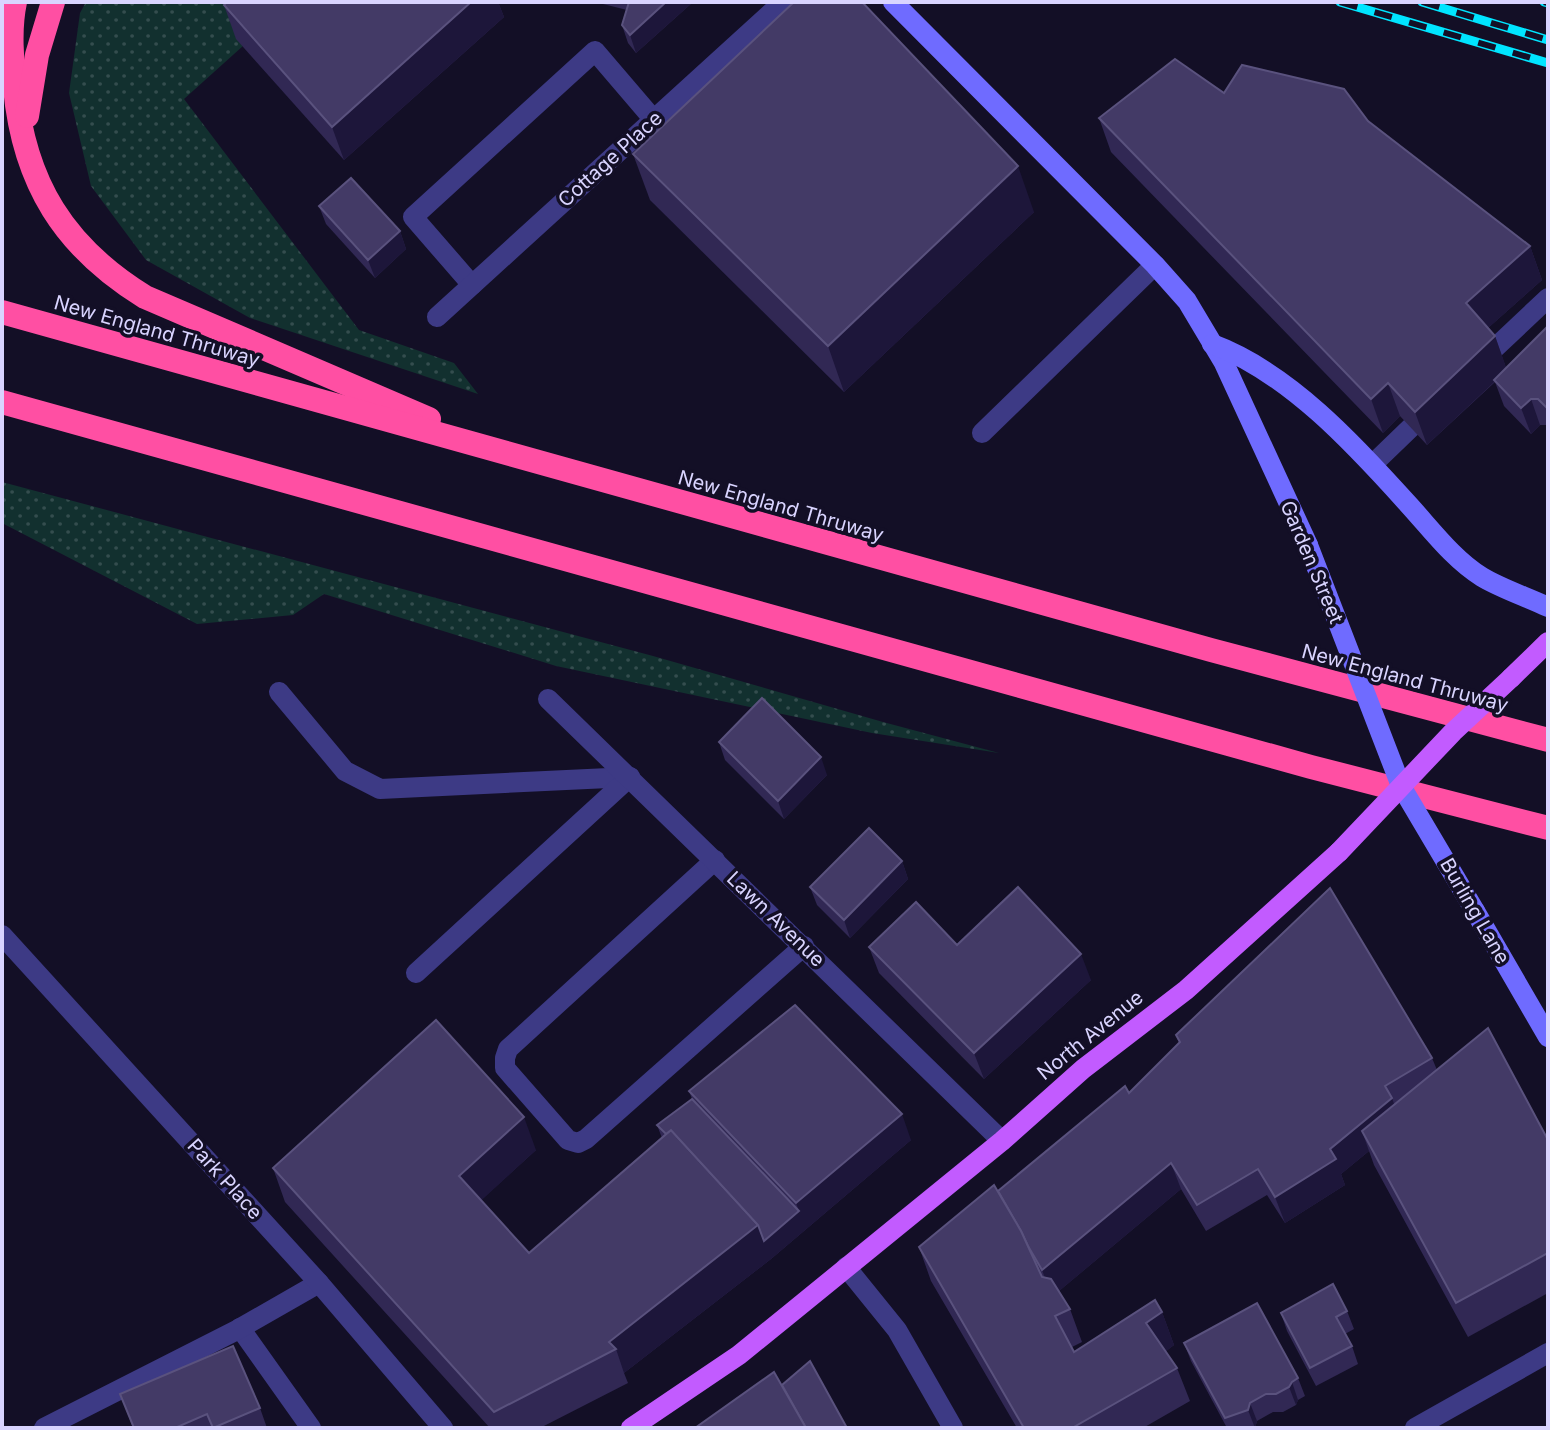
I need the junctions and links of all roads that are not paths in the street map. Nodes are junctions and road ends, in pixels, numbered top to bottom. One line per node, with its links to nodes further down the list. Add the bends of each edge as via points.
1 (15, 2): 6 (highway, via 13,75)
2 (53, 2): 6 (highway, via 29,95)
3 (783, 2): 5 (street, Cottage Place)
4 (893, 2): 7 (main road, Garden Street)
5 (654, 120): 8 (street, Cottage Place); 8 (street, via 595,51 413,217)
6 (25, 143): 17 (highway, via 51,210 116,279 182,315)
7 (1155, 265): 12 (main road, Garden Street, via 1187,301); 16 (street)
8 (472, 285): 11 (street, Cottage Place)
9 (1548, 298): 13 (street)
10 (2, 312): 17 (highway, New England Thruway)
11 (437, 317)
12 (1212, 344): 18 (main road, via 1237,353 1277,380); 25 (main road, Garden Street, bridge, via 1308,545)
13 (1465, 376)
14 (1444, 397): 18 (street)
15 (2, 402): 26 (highway)
16 (982, 433)
17 (524, 459): 23 (highway, New England Thruway)
18 (1373, 464): 19 (main road, via 1456,557 1482,577)
19 (1548, 607)
20 (1548, 642): 25 (main road, North Avenue, bridge)
21 (279, 692): 24 (street, via 345,771 380,789)
22 (548, 699): 24 (street, Lawn Avenue)
23 (1548, 740)
24 (630, 777): 27 (street, Lawn Avenue); 30 (street)
25 (1401, 786): 31 (main road, Burling Lane, bridge); 32 (main road, North Avenue, bridge, via 1339,852 1186,990 1083,1069)
26 (1548, 828)
27 (715, 860): 29 (street, Lawn Avenue); 29 (street, via 508,1049 505,1068 568,1140 586,1139)
28 (2, 935): 34 (street, Park Place)
29 (804, 946): 32 (street, Lawn Avenue)
30 (416, 973)
31 (1548, 1037)
32 (1002, 1141): 33 (main road, North Avenue)
33 (846, 1267): 40 (main road, North Avenue, via 739,1355); 41 (street, via 897,1330)
34 (319, 1283): 35 (street); 39 (street, Park Place)
35 (240, 1328): 37 (street); 38 (street)
36 (1548, 1353): 42 (street)
37 (44, 1428)
38 (311, 1428)
39 (443, 1428)
40 (631, 1428)
41 (953, 1428)
42 (1415, 1428)

